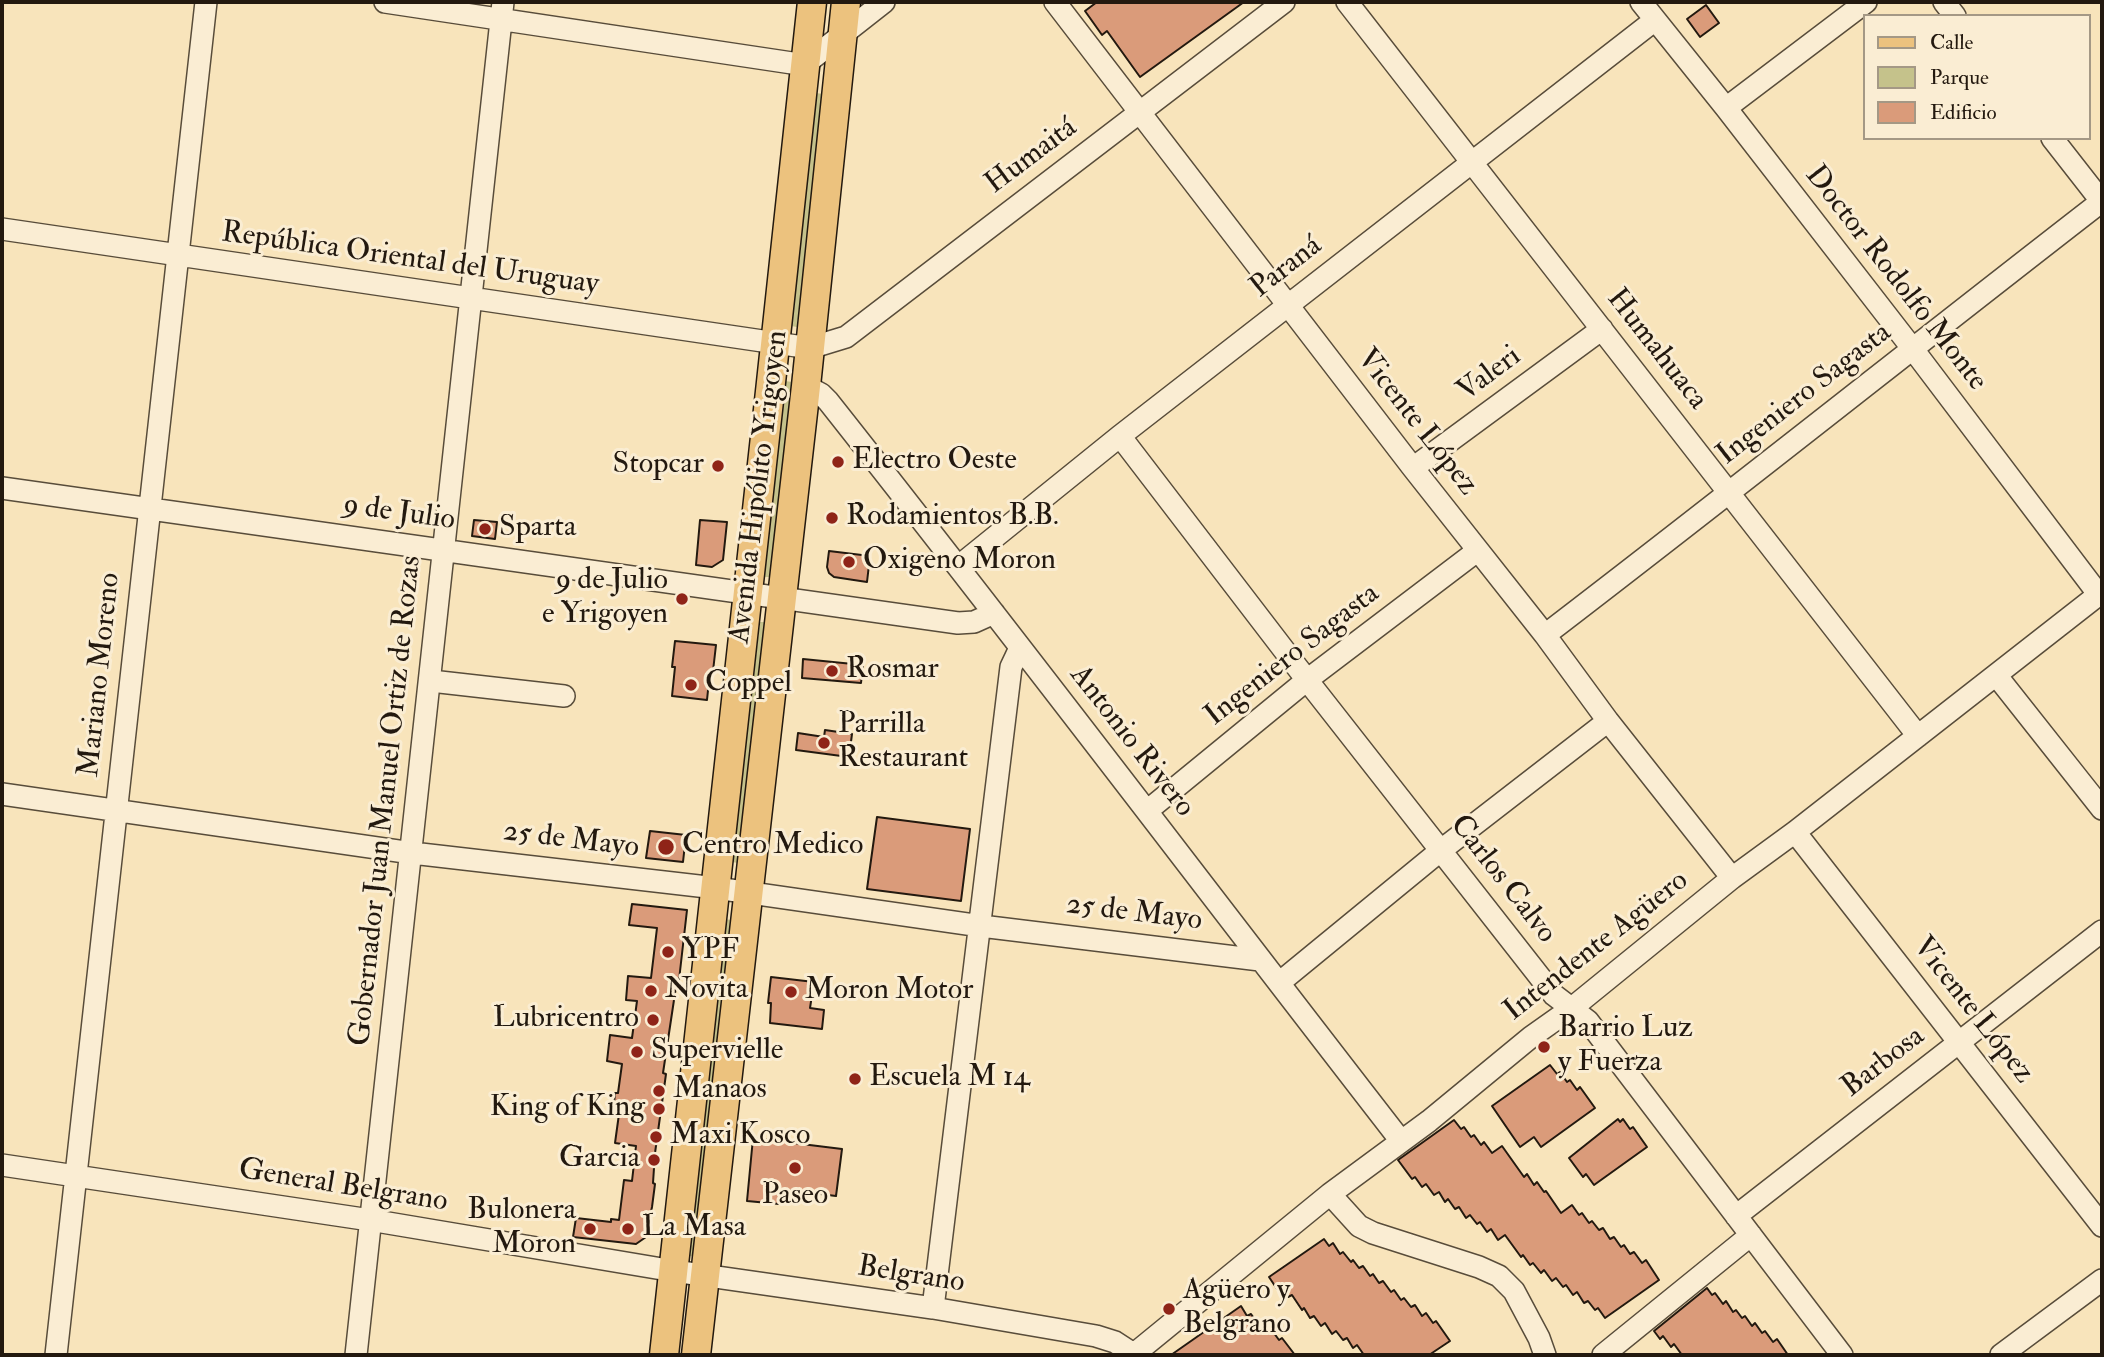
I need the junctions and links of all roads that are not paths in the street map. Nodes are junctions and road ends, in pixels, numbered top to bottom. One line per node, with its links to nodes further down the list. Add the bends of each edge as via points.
1 (206, 2): 21 (street, Mariano Moreno)
2 (385, 2): 11 (street)
3 (812, 2): 14 (main road, Avenida Hipólito Yrigoyen)
4 (846, 2): 13 (main road, Avenida Hipólito Yrigoyen)
5 (884, 2): 13 (street)
6 (1055, 2): 16 (street, Vicente López)
7 (1284, 2): 16 (street, Humaitá)
8 (1348, 2): 18 (street, Humahuaca)
9 (1641, 2): 12 (street, Doctor Rodolfo Monte)
10 (1866, 2): 15 (street)
11 (503, 11): 14 (street); 22 (street, Gobernador Juan Manuel Ortiz de Rozas)
12 (1655, 20): 15 (street, Doctor Rodolfo Monte); 18 (street, Paraná)
13 (842, 35): 14 (street); 26 (main road, Avenida Hipólito Yrigoyen)
14 (805, 64): 25 (main road, Avenida Hipólito Yrigoyen)
15 (1726, 108): 27 (street, Doctor Rodolfo Monte)
16 (1139, 113): 23 (street, Vicente López); 26 (street, Humaitá, via 846,337)
17 (2054, 140): 19 (street)
18 (1472, 162): 23 (street, Paraná); 24 (street, Humahuaca)
19 (2102, 202): 27 (street, Ingeniero Sagasta)
20 (2, 229): 21 (street, República Oriental del Uruguay)
21 (178, 256): 22 (street, República Oriental del Uruguay); 33 (street, Mariano Moreno)
22 (471, 298): 25 (street, República Oriental del Uruguay); 34 (street, Gobernador Juan Manuel Ortiz de Rozas)
23 (1288, 305): 29 (street, Paraná); 30 (street, Vicente López)
24 (1602, 329): 30 (street, Valeri); 32 (street, Humahuaca)
25 (774, 344): 26 (street, República Oriental del Uruguay); 38 (main road, Avenida Hipólito Yrigoyen)
26 (810, 348): 28 (main road, Avenida Hipólito Yrigoyen)
27 (1912, 348): 32 (street, Ingeniero Sagasta); 37 (street, Doctor Rodolfo Monte)
28 (806, 386): 36 (street, Antonio Rivero, via 828,401); 39 (main road, Avenida Hipólito Yrigoyen)
29 (1120, 436): 36 (street, Paraná); 44 (street, Carlos Calvo)
30 (1413, 468): 35 (street, Vicente López)
31 (2, 488): 33 (street, 9 de Julio)
32 (1730, 493): 41 (street, Ingeniero Sagasta); 48 (street, Humahuaca)
33 (150, 509): 34 (street, 9 de Julio); 50 (street, Mariano Moreno)
34 (444, 550): 38 (street, 9 de Julio); 45 (street, Gobernador Juan Manuel Ortiz de Rozas)
35 (1477, 551): 41 (street, Vicente López); 44 (street, Ingeniero Sagasta)
36 (959, 566): 40 (street, Antonio Rivero)
37 (2100, 593): 43 (street, Intendente Agüero)
38 (749, 594): 39 (street, 9 de Julio); 57 (main road, Avenida Hipólito Yrigoyen)
39 (780, 599): 40 (street, 9 de Julio, via 958,623); 58 (main road, Avenida Hipólito Yrigoyen)
40 (994, 613): 42 (street, Antonio Rivero)
41 (1545, 635): 47 (street, Vicente López)
42 (1020, 648): 52 (street, Antonio Rivero); 59 (street, via 1012,667)
43 (1996, 675): 48 (street, Intendente Agüero); 51 (street)
44 (1307, 680): 52 (street, Ingeniero Sagasta); 54 (street, Carlos Calvo)
45 (431, 681): 46 (street); 55 (street, Gobernador Juan Manuel Ortiz de Rozas)
46 (564, 696)
47 (1608, 721): 54 (street); 56 (street, Vicente López)
48 (1918, 736): 53 (street, Intendente Agüero)
49 (2, 794): 50 (street, 25 de Mayo)
50 (116, 809): 55 (street, 25 de Mayo); 67 (street, Mariano Moreno)
51 (2102, 809)
52 (1147, 811): 61 (street, Antonio Rivero)
53 (1795, 832): 56 (street, Intendente Agüero); 64 (street, Vicente López)
54 (1440, 851): 62 (street); 63 (street, Carlos Calvo, via 1554,995)
55 (412, 853): 57 (street, 25 de Mayo); 70 (street, Gobernador Juan Manuel Ortiz de Rozas)
56 (1732, 878): 63 (street, Intendente Agüero)
57 (716, 888): 58 (street, 25 de Mayo); 73 (main road, Avenida Hipólito Yrigoyen)
58 (748, 893): 59 (street, 25 de Mayo); 74 (main road, Avenida Hipólito Yrigoyen)
59 (981, 926): 61 (street, 25 de Mayo); 76 (street)
60 (2102, 932): 64 (street, Barbosa)
61 (1260, 960): 62 (street, Antonio Rivero)
62 (1279, 983): 65 (street, Antonio Rivero)
63 (1572, 1008): 65 (street, Intendente Agüero); 69 (street, Carlos Calvo, via 1588,1021)
64 (1958, 1042): 69 (street, Barbosa); 71 (street, Vicente López)
65 (1401, 1141): 68 (street, Intendente Agüero)
66 (2, 1165): 67 (street, General Belgrano)
67 (76, 1177): 70 (street, General Belgrano); 77 (street, Mariano Moreno)
68 (1330, 1194): 81 (street, Intendente Agüero); 82 (street, via 1359,1226 1373,1233 1499,1276 1514,1291)
69 (1737, 1216): 72 (street, Carlos Calvo)
70 (370, 1220): 73 (street, General Belgrano); 78 (street, Gobernador Juan Manuel Ortiz de Rozas)
71 (2102, 1226)
72 (1751, 1235): 83 (street); 84 (street, Carlos Calvo)
73 (674, 1271): 74 (street, Belgrano); 79 (main road, Avenida Hipólito Yrigoyen)
74 (705, 1275): 76 (street, Belgrano); 80 (main road, Avenida Hipólito Yrigoyen)
75 (2102, 1280): 85 (street)
76 (933, 1308): 81 (street, Belgrano, via 1096,1336)
77 (56, 1355)
78 (356, 1355)
79 (664, 1355)
80 (696, 1355)
81 (1134, 1355)
82 (1545, 1355)
83 (1603, 1355)
84 (1842, 1355)
85 (2001, 1355)

